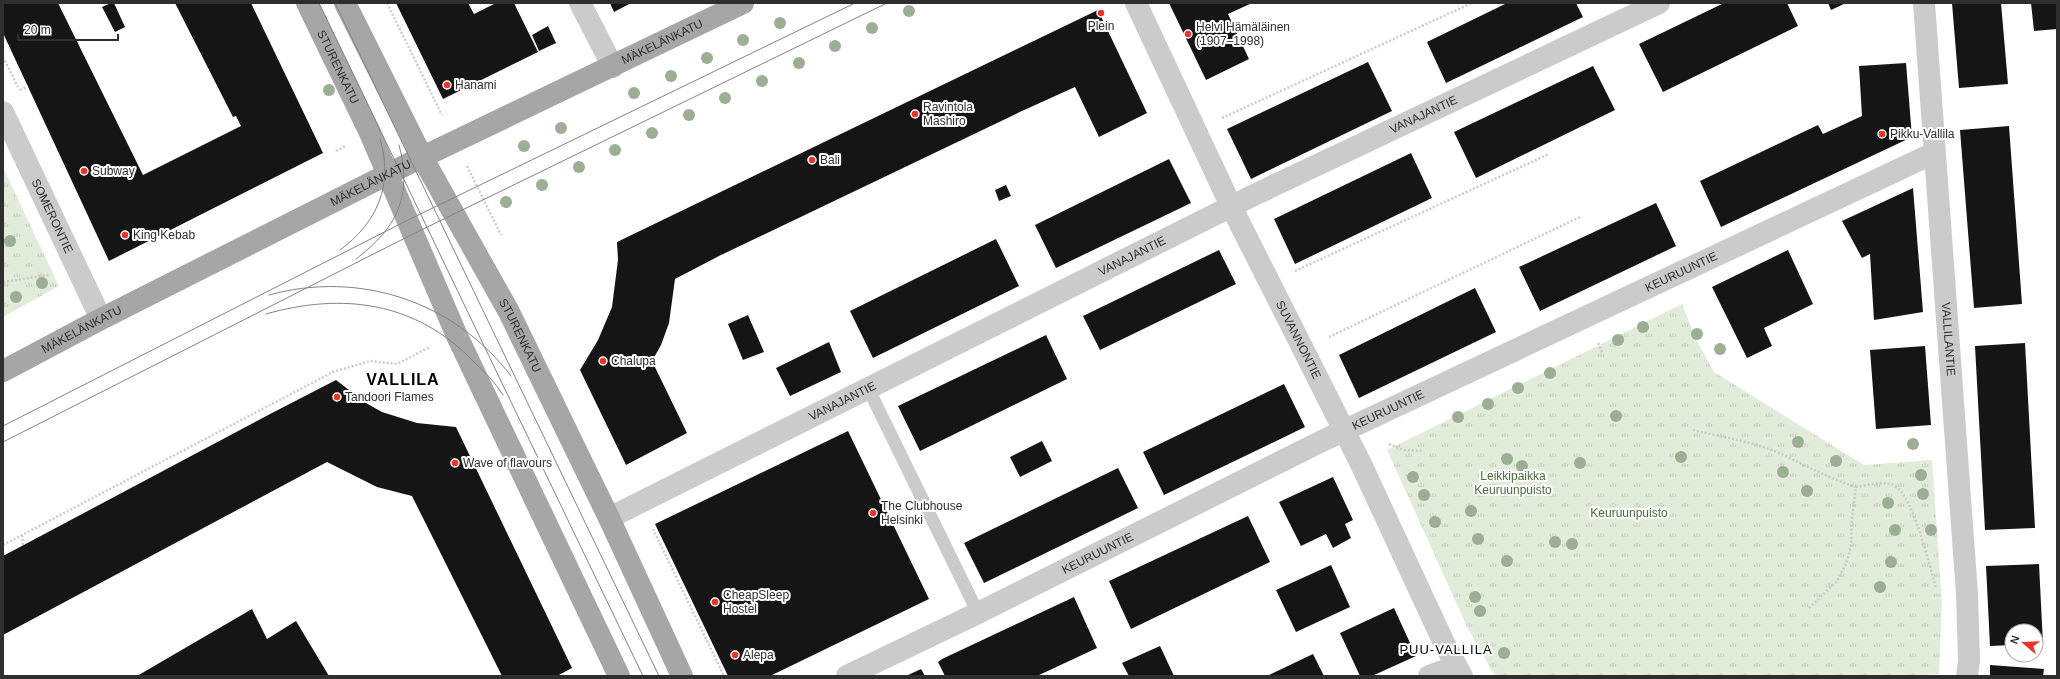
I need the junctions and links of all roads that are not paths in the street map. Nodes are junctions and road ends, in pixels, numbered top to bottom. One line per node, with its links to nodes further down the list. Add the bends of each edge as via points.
1 (307, 3): 12 (main road, STURENKATU)
2 (345, 3): 11 (main road, STURENKATU)
3 (580, 3): 8 (street)
4 (743, 3): 8 (main road, MÄKELÄNKATU)
5 (1136, 3): 13 (street, SUVANNONTIE)
6 (1659, 3): 13 (street, VANAJANTIE)
7 (1924, 3): 10 (street, VALLILANTIE)
8 (613, 67): 11 (main road, MÄKELÄNKATU)
9 (3, 112): 14 (street, SOMERONTIE)
10 (1934, 153): 17 (street, KEURUUNTIE); 25 (street, VALLILANTIE, via 1966,586)
11 (422, 157): 12 (main road, MÄKELÄNKATU); 18 (main road, STURENKATU, via 509,312)
12 (388, 174): 14 (main road, MÄKELÄNKATU); 21 (main road, STURENKATU, via 457,336)
13 (1231, 206): 16 (street, VANAJANTIE); 17 (street, SUVANNONTIE)
14 (101, 319): 15 (main road, MÄKELÄNKATU)
15 (3, 371)
16 (868, 388): 18 (street, VANAJANTIE); 19 (lane)
17 (1344, 431): 19 (street, KEURUUNTIE); 20 (street, SUVANNONTIE)
18 (609, 518): 22 (main road, STURENKATU)
19 (978, 613): 23 (street, KEURUUNTIE)
20 (1459, 671): 24 (street)
21 (618, 676)
22 (682, 676)
23 (847, 676)
24 (1429, 676)
25 (1968, 676)

